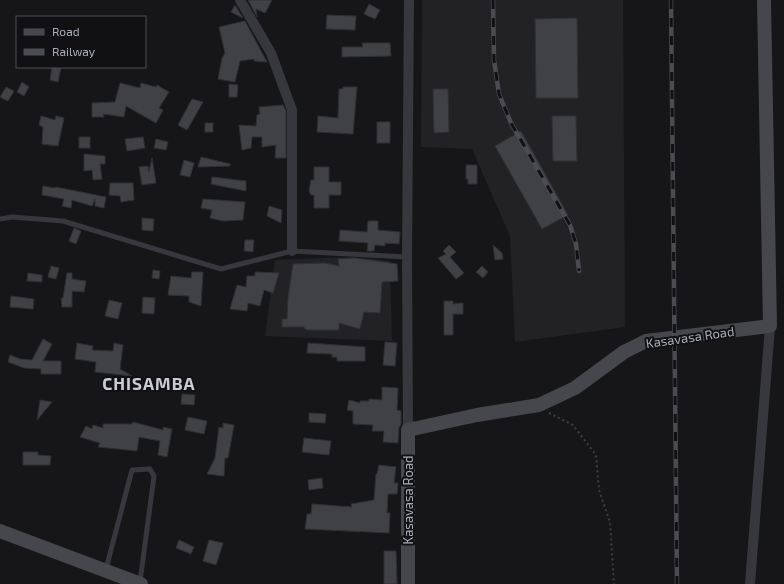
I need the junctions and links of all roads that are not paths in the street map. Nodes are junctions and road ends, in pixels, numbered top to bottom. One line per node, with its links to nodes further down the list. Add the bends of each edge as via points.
1 (240, 0): 5 (street, via 271,53 292,110)
2 (409, 0): 6 (street)
3 (764, 0): 7 (street)
4 (0, 219): 5 (lane, via 12,217 63,221 221,270)
5 (292, 251): 6 (lane)
6 (406, 257): 8 (street)
7 (770, 326): 8 (street, Kasavasa Road, via 646,341 624,352 575,388 539,405); 13 (street)
8 (408, 430): 12 (street, Kasavasa Road)
9 (0, 532): 10 (street)
10 (105, 572): 11 (street); 11 (lane, via 132,470 150,469 154,476)
11 (140, 584)
12 (408, 584)
13 (750, 584)

